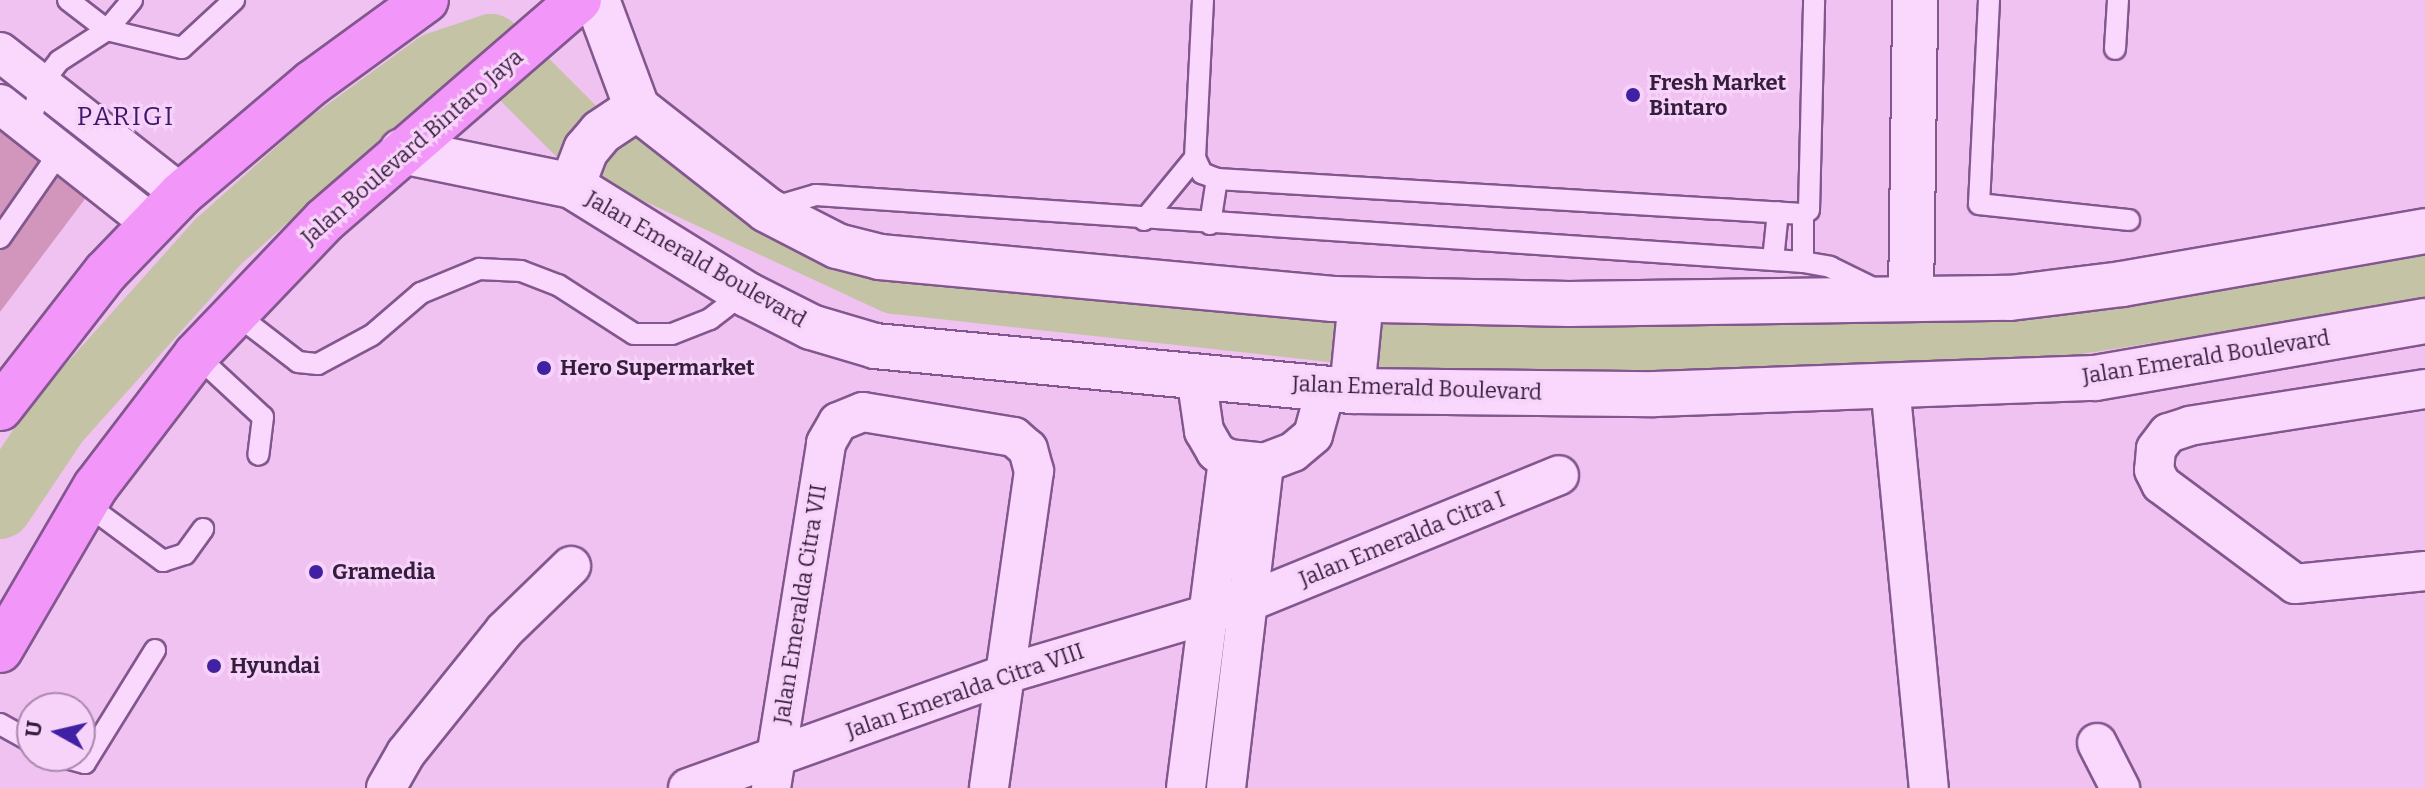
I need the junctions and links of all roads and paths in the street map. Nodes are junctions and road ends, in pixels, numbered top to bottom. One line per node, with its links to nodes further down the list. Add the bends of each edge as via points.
1 (68, 0): 12 (lane)
2 (132, 0): 12 (lane)
3 (234, 0): 12 (lane, via 182,48)
4 (597, 0): 16 (main road)
5 (1203, 0): 20 (lane)
6 (1814, 0): 27 (lane, via 1809,210)
7 (1915, 0): 36 (main road)
8 (1989, 0): 29 (lane, via 1979,204)
9 (2118, 0): 13 (lane)
10 (410, 13): 24 (main road, via 312,83)
11 (565, 13): 19 (main road, Jalan Boulevard Bintaro Jaya)
12 (107, 30): 15 (lane, via 59,61)
13 (2115, 49)
14 (0, 52): 15 (street)
15 (42, 83): 17 (lane); 18 (street)
16 (628, 113): 22 (main road, via 593,141); 25 (main road)
17 (14, 115): 21 (street)
18 (87, 119): 21 (lane); 24 (street)
19 (402, 151): 22 (main road, Jalan Emerald Boulevard); 38 (main road, Jalan Boulevard Bintaro Jaya, via 325,220)
20 (1195, 158): 23 (lane, via 1202,173); 28 (lane)
21 (51, 164): 24 (street); 32 (lane)
22 (574, 178): 35 (main road, Jalan Emerald Boulevard)
23 (1217, 179): 26 (lane); 30 (lane)
24 (167, 209): 45 (main road, via 106,272)
25 (767, 210): 28 (lane, via 816,195); 37 (main road, via 837,246 880,257)
26 (1778, 212): 27 (lane); 33 (lane)
27 (1803, 214): 34 (lane)
28 (1144, 220): 30 (lane)
29 (2129, 220)
30 (1210, 224): 33 (lane)
31 (2425, 231): 36 (main road, via 2122,284 2010,298)
32 (0, 238)
33 (1773, 260): 34 (lane)
34 (1803, 262): 36 (lane, via 1860,278)
35 (745, 292): 38 (lane, via 672,334 634,334 558,285 521,271 479,269 421,293 372,335 318,364 298,362); 41 (main road, Jalan Emerald Boulevard, via 811,327 875,346)
36 (1902, 299): 37 (main road)
37 (1346, 312): 42 (main road)
38 (236, 314): 40 (main road, Jalan Boulevard Bintaro Jaya)
39 (2425, 321): 43 (main road, Jalan Emerald Boulevard, via 2095,378)
40 (196, 355): 46 (lane, via 263,417); 49 (main road, Jalan Boulevard Bintaro Jaya)
41 (1196, 376): 42 (main road, Jalan Emerald Boulevard); 47 (street, via 1204,431 1216,452)
42 (1339, 382): 43 (main road, Jalan Emerald Boulevard, via 1655,394); 47 (street, via 1313,435 1293,452)
43 (1890, 385): 66 (street)
44 (2425, 389): 52 (street, via 2190,426 2168,433 2156,449 2154,470 2161,484 2295,584)
45 (0, 408)
46 (258, 455)
47 (1246, 461): 53 (street); 54 (street)
48 (1559, 475): 53 (street, Jalan Emeralda Citra I)
49 (86, 504): 50 (lane, via 163,561 185,554); 55 (main road, Jalan Boulevard Bintaro Jaya)
50 (203, 529)
51 (571, 566): 61 (street, via 505,630 406,753)
52 (2425, 571)
53 (1246, 603): 54 (street, Jalan Emeralda Citra VIII); 65 (street)
54 (1206, 614): 57 (street, Jalan Emeralda Citra VIII); 64 (street)
55 (0, 650)
56 (155, 650): 59 (lane)
57 (1006, 674): 60 (street, Jalan Emeralda Citra VIII); 60 (street, Jalan Emeralda Citra VII, via 1034,471 1028,449 1014,437 863,412 838,422 826,443); 63 (street)
58 (2097, 743): 67 (street)
59 (96, 745)
60 (773, 772): 62 (street, Jalan Emeralda Citra VIII)
61 (386, 788)
62 (688, 788)
63 (989, 788)
64 (1186, 788)
65 (1226, 788)
66 (1929, 788)
67 (2120, 788)

